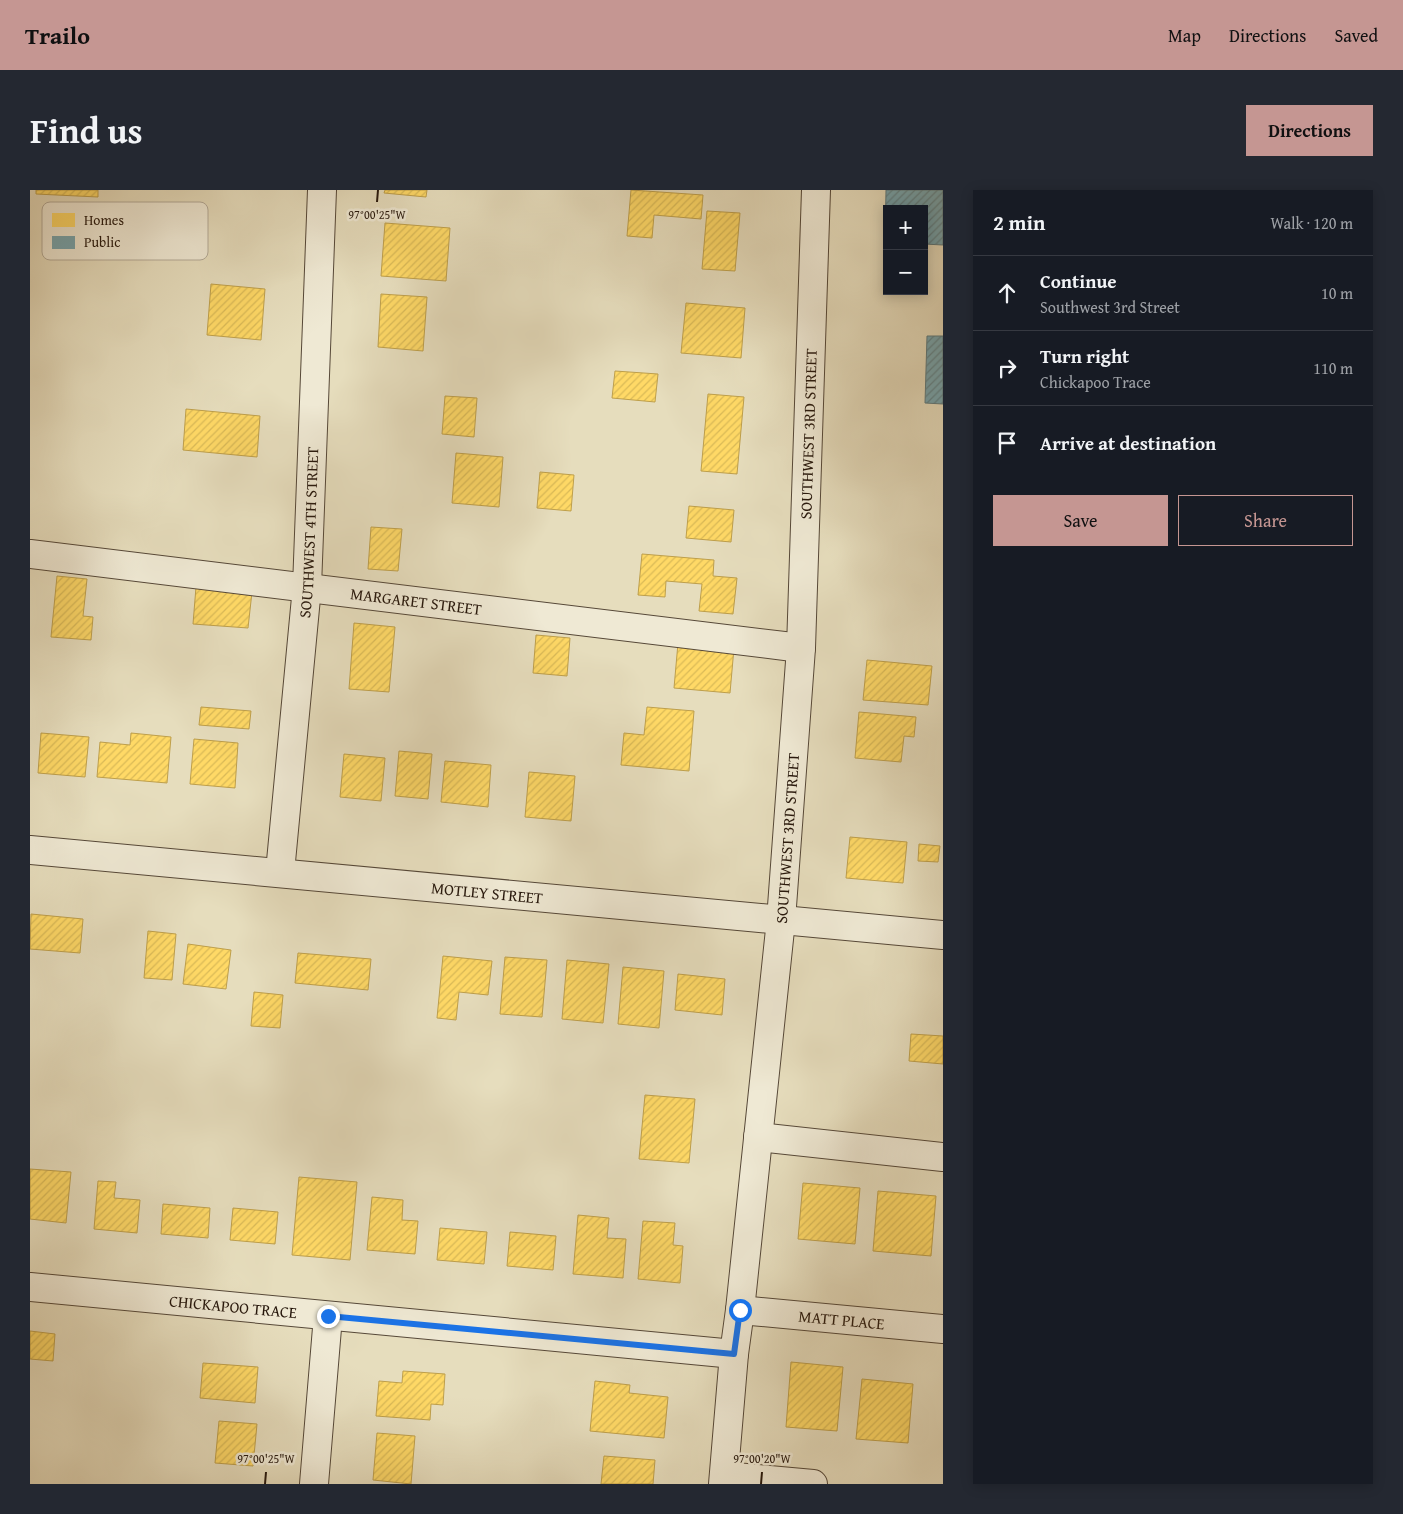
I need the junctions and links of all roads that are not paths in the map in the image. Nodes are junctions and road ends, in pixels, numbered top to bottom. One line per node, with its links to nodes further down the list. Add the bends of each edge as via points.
1 (322, 190): 4 (street, SOUTHWEST 4TH STREET)
2 (816, 190): 5 (street, SOUTHWEST 3RD STREET)
3 (30, 554): 4 (street, MARGARET STREET)
4 (307, 587): 5 (street, MARGARET STREET); 7 (street, SOUTHWEST 4TH STREET)
5 (801, 648): 8 (street, SOUTHWEST 3RD STREET)
6 (30, 850): 7 (street, MOTLEY STREET)
7 (280, 872): 8 (street, MOTLEY STREET)
8 (781, 920): 9 (street, MOTLEY STREET); 10 (street, SOUTHWEST 3RD STREET)
9 (943, 935)
10 (758, 1137): 11 (street); 13 (street, SOUTHWEST 3RD STREET)
11 (943, 1158)
12 (30, 1287): 14 (street, CHICKAPOO TRACE)
13 (740, 1310): 15 (street, MATT PLACE); 16 (street, SOUTHWEST 3RD STREET)
14 (328, 1316): 16 (street, CHICKAPOO TRACE); 18 (street)
15 (943, 1329)
16 (734, 1354): 17 (street, SOUTHWEST 3RD STREET)
17 (724, 1480): 19 (street)
18 (314, 1484)
19 (812, 1484)

